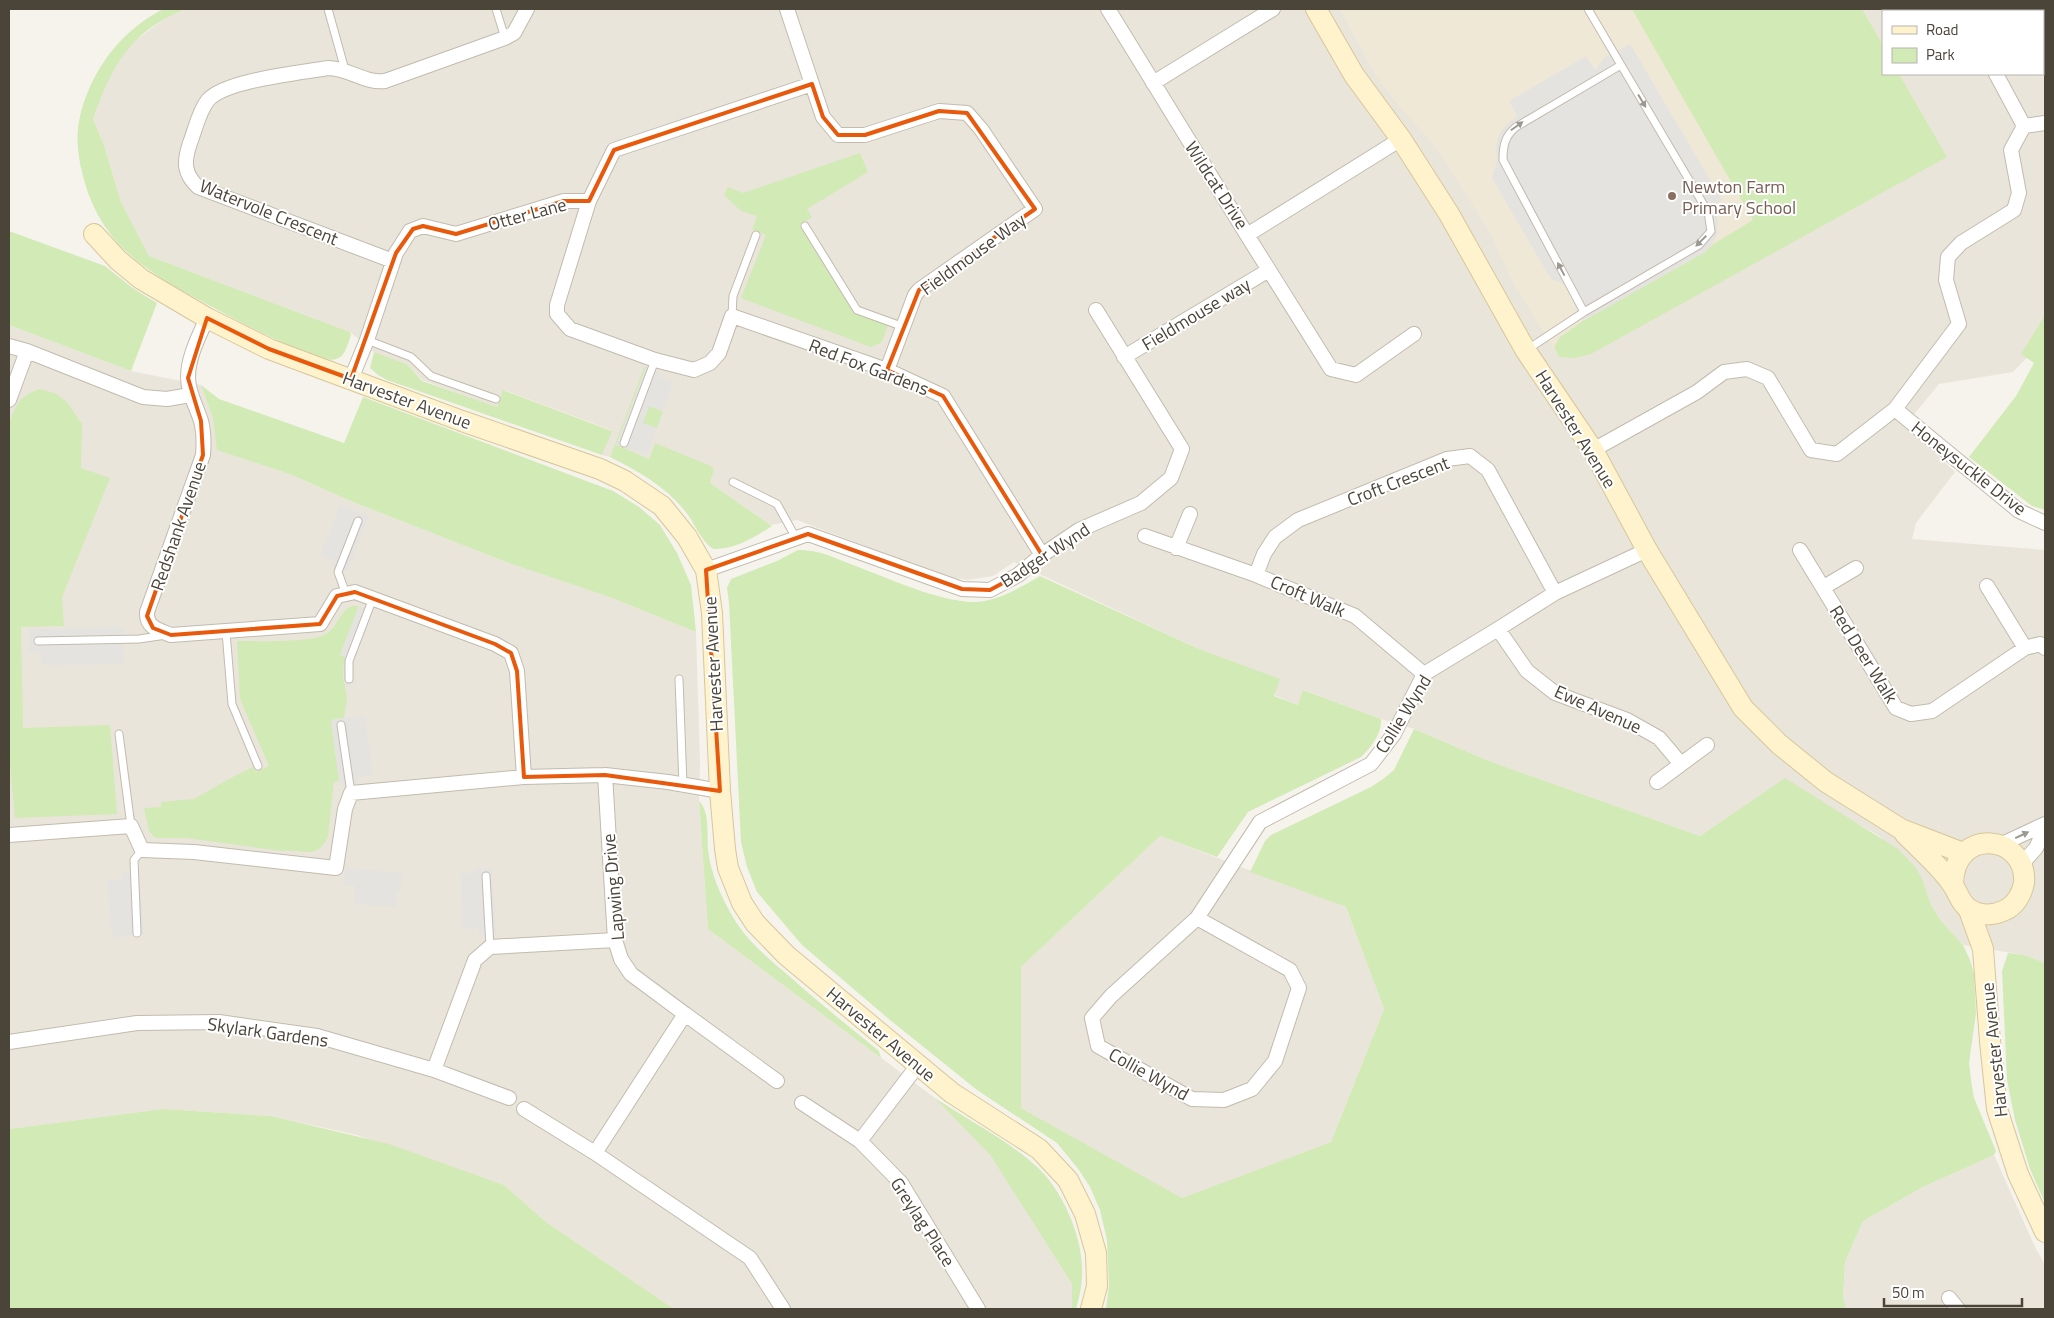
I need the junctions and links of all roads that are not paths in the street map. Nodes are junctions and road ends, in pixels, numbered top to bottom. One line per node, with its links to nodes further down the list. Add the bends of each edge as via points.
1 (328, 9): 11 (lane)
2 (496, 9): 9 (lane)
3 (526, 9): 9 (street, via 514,33)
4 (787, 9): 14 (street, Fieldmouse Way)
5 (1108, 9): 13 (street, Wildcat Drive)
6 (1273, 9): 13 (street)
7 (1316, 9): 17 (street, Harvester Avenue, via 1354,75)
8 (1588, 9): 10 (lane)
9 (506, 38): 11 (street, Watervole Crescent, via 385,81 373,81)
10 (1621, 65): 26 (lane, one-way to 10, via 1503,160 1503,146 1508,133 1516,127); 26 (lane, one-way to 26, via 1708,212 1711,232 1699,245)
11 (345, 70): 23 (street, Watervole Crescent, via 328,68 249,82 209,98 185,158 187,173 198,187)
12 (1997, 75): 16 (street)
13 (1153, 83): 21 (street, Wildcat Drive)
14 (812, 84): 18 (street, Otter Lane, via 614,150); 29 (street, Fieldmouse Way, via 823,116 838,135 865,135 939,111 967,113 1035,209 919,290)
15 (2045, 123): 16 (street)
16 (2024, 126): 42 (street, via 2011,150 2019,193 2014,210 1961,243 1948,257 1946,280 1959,324)
17 (1401, 139): 21 (street, Wildcat Drive); 34 (street, Harvester Avenue, via 1449,214)
18 (589, 201): 23 (street, Otter Lane, via 564,201 456,234 418,227 407,234); 36 (street, via 558,295 557,314 570,330)
19 (805, 226): 29 (lane, via 857,310)
20 (94, 234): 28 (street, Harvester Avenue, via 141,279)
21 (1247, 234): 24 (street)
22 (756, 236): 27 (lane, via 733,296)
23 (393, 261): 31 (street, Otter Lane)
24 (1269, 270): 30 (street, via 1332,369 1356,375); 35 (street, Fieldmouse way)
25 (1096, 310): 35 (street, Fieldmouse way)
26 (1584, 312): 34 (lane)
27 (732, 316): 36 (street, via 719,352 710,363 694,370); 37 (street, Red Fox Gardens)
28 (207, 318): 38 (street, Harvester Avenue, via 269,350); 39 (street, Redshank Avenue, via 189,363)
29 (904, 327): 37 (street, Fieldmouse Way)
30 (1414, 334)
31 (367, 340): 38 (street, Otter Lane); 40 (lane, via 411,357 432,376)
32 (9, 346): 33 (street)
33 (27, 351): 39 (street, via 143,397 168,399); 41 (street)
34 (1526, 351): 45 (street, Harvester Avenue)
35 (1124, 357): 44 (street, Fieldmouse way)
36 (655, 360): 43 (lane)
37 (887, 370): 55 (street, Red Fox Gardens, via 943,396)
38 (351, 379): 57 (street, Harvester Avenue, via 600,469 625,481 662,506 688,537)
39 (190, 395): 66 (street, Redshank Avenue, via 201,421 203,455 147,612 148,622 154,628)
40 (496, 399)
41 (9, 400)
42 (1895, 409): 45 (street, via 1837,454 1811,450 1768,378 1748,368 1724,372 1697,392); 49 (street, Honeysuckle Drive, via 2018,511)
43 (624, 442)
44 (1182, 449): 55 (street, Badger Wynd, via 1171,478 1141,503 1079,530)
45 (1593, 450): 53 (street, Harvester Avenue)
46 (733, 482): 51 (lane, via 777,504)
47 (1190, 514): 52 (street)
48 (358, 521): 62 (lane, via 338,572)
49 (2045, 523)
50 (1145, 536): 52 (street, Croft Walk)
51 (796, 538): 55 (street, Badger Wynd, via 808,534 962,590 990,590 1018,575); 57 (street, Badger Wynd)
52 (1176, 548): 58 (street, Croft Walk)
53 (1647, 550): 61 (street, Collie Wynd); 86 (street, Harvester Avenue, via 1743,708 1779,744 1826,782)
54 (1800, 550): 60 (street, Red Deer Walk)
55 (1042, 555)
56 (1856, 568): 60 (street)
57 (706, 570): 82 (street, Harvester Avenue, via 712,613)
58 (1256, 575): 61 (street, Croft Crescent, via 1275,537 1298,520 1446,460 1470,456 1488,470); 70 (street, Croft Walk, via 1355,616)
59 (1987, 586): 68 (street)
60 (1824, 587): 68 (street, Red Deer Walk, via 1896,708 1911,714 1932,711)
61 (1555, 592): 64 (street, Collie Wynd)
62 (346, 594): 63 (street, via 355,592); 65 (street, via 337,596 320,624)
63 (373, 598): 71 (lane, via 349,661); 79 (street, via 511,653 517,671)
64 (1498, 629): 70 (street, Collie Wynd); 76 (street, Ewe Avenue, via 1528,671 1555,693 1627,720 1659,738)
65 (226, 632): 66 (street); 77 (lane, via 232,704)
66 (171, 635): 67 (lane, via 140,639)
67 (38, 641)
68 (2026, 648): 69 (street, via 2040,644)
69 (2045, 648)
70 (1424, 674): 97 (street, Collie Wynd, via 1394,734 1371,764 1260,822)
71 (349, 679)
72 (679, 679): 81 (lane)
73 (341, 725): 83 (lane)
74 (119, 734): 85 (lane)
75 (1707, 745): 76 (street)
76 (1681, 764): 80 (street)
77 (258, 766)
78 (605, 775): 79 (street); 81 (street); 99 (street, Lapwing Drive)
79 (524, 777): 83 (street)
80 (1657, 782)
81 (683, 785): 82 (street)
82 (720, 791): 104 (street, Harvester Avenue, via 728,868 742,903 755,923 786,955)
83 (351, 793): 90 (street, via 345,810 336,868 194,852)
84 (2045, 824): 89 (street, one-way to 84)
85 (131, 826): 88 (street); 90 (street)
86 (1901, 829): 91 (street, Harvester Avenue); 94 (street, Harvester Avenue)
87 (2045, 829): 92 (street, via 2036,848)
88 (9, 834)
89 (2000, 845): 91 (street, via 1986,843); 92 (street, via 2011,851)
90 (142, 850): 98 (lane, via 134,860)
91 (1963, 853): 94 (street, via 1953,872)
92 (2022, 865): 95 (street, via 2023,888 2018,900)
93 (486, 876): 100 (lane)
94 (1953, 884): 96 (street, via 1960,901)
95 (2008, 909): 96 (street, via 1984,915); 101 (street)
96 (1969, 910): 101 (street, Harvester Avenue)
97 (1197, 918): 97 (street, Collie Wynd, via 1092,1018 1098,1046 1192,1099 1224,1100 1252,1089 1275,1062 1299,988 1290,970)
98 (137, 933)
99 (615, 940): 100 (street); 102 (street, Lapwing Drive, via 621,959 631,974)
100 (490, 947): 105 (street, via 475,960)
101 (1984, 949): 112 (street, Harvester Avenue, via 1997,1109 2018,1174)
102 (685, 1014): 106 (street, Lapwing Drive); 111 (street)
103 (9, 1042): 105 (street, Skylark Gardens, via 137,1023 218,1022 317,1036)
104 (918, 1066): 110 (street); 116 (street, Harvester Avenue, via 952,1093 1039,1149 1068,1180 1086,1214 1096,1253 1097,1286)
105 (434, 1070): 107 (street, Skylark Gardens)
106 (777, 1081)
107 (509, 1098)
108 (802, 1103): 110 (street, Greylag Place)
109 (524, 1109): 111 (street)
110 (860, 1141): 115 (street, Greylag Place, via 901,1182)
111 (595, 1153): 114 (street, via 750,1258)
112 (2045, 1232)
113 (1949, 1298): 117 (street)
114 (783, 1309)
115 (978, 1309)
116 (1091, 1309)
117 (1958, 1309)

